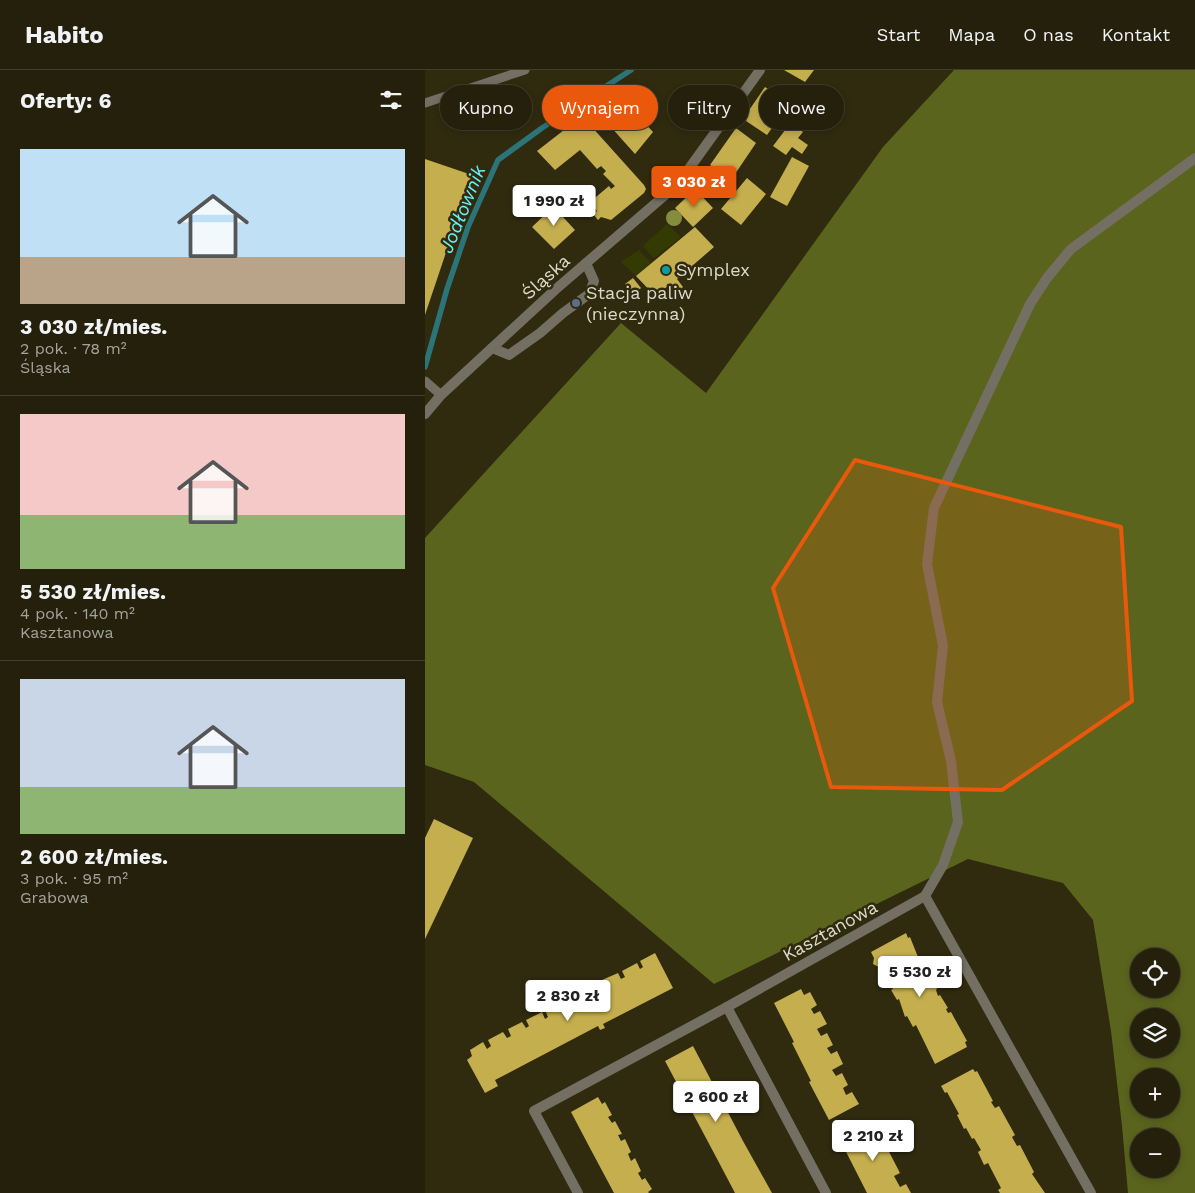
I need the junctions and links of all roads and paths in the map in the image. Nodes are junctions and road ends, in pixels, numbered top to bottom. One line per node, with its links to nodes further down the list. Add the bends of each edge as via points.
1 (525, 70): 3 (lane)
2 (760, 70): 5 (street, Śląska, via 678,184)
3 (425, 103)
4 (1195, 158): 10 (street, via 1071,249 1047,278 1031,304 934,508 927,564 943,646 937,702 951,761 958,822 943,865)
5 (586, 263): 6 (street, Śląska); 6 (street, via 594,281 589,294 509,355)
6 (492, 348): 8 (street, Śląska)
7 (426, 382): 8 (lane)
8 (441, 396): 9 (street, Śląska)
9 (425, 414)
10 (925, 896): 11 (street, Kasztanowa); 14 (street)
11 (727, 1007): 12 (street, Kasztanowa, via 534,1110); 13 (street)
12 (578, 1193)
13 (826, 1193)
14 (1091, 1193)

